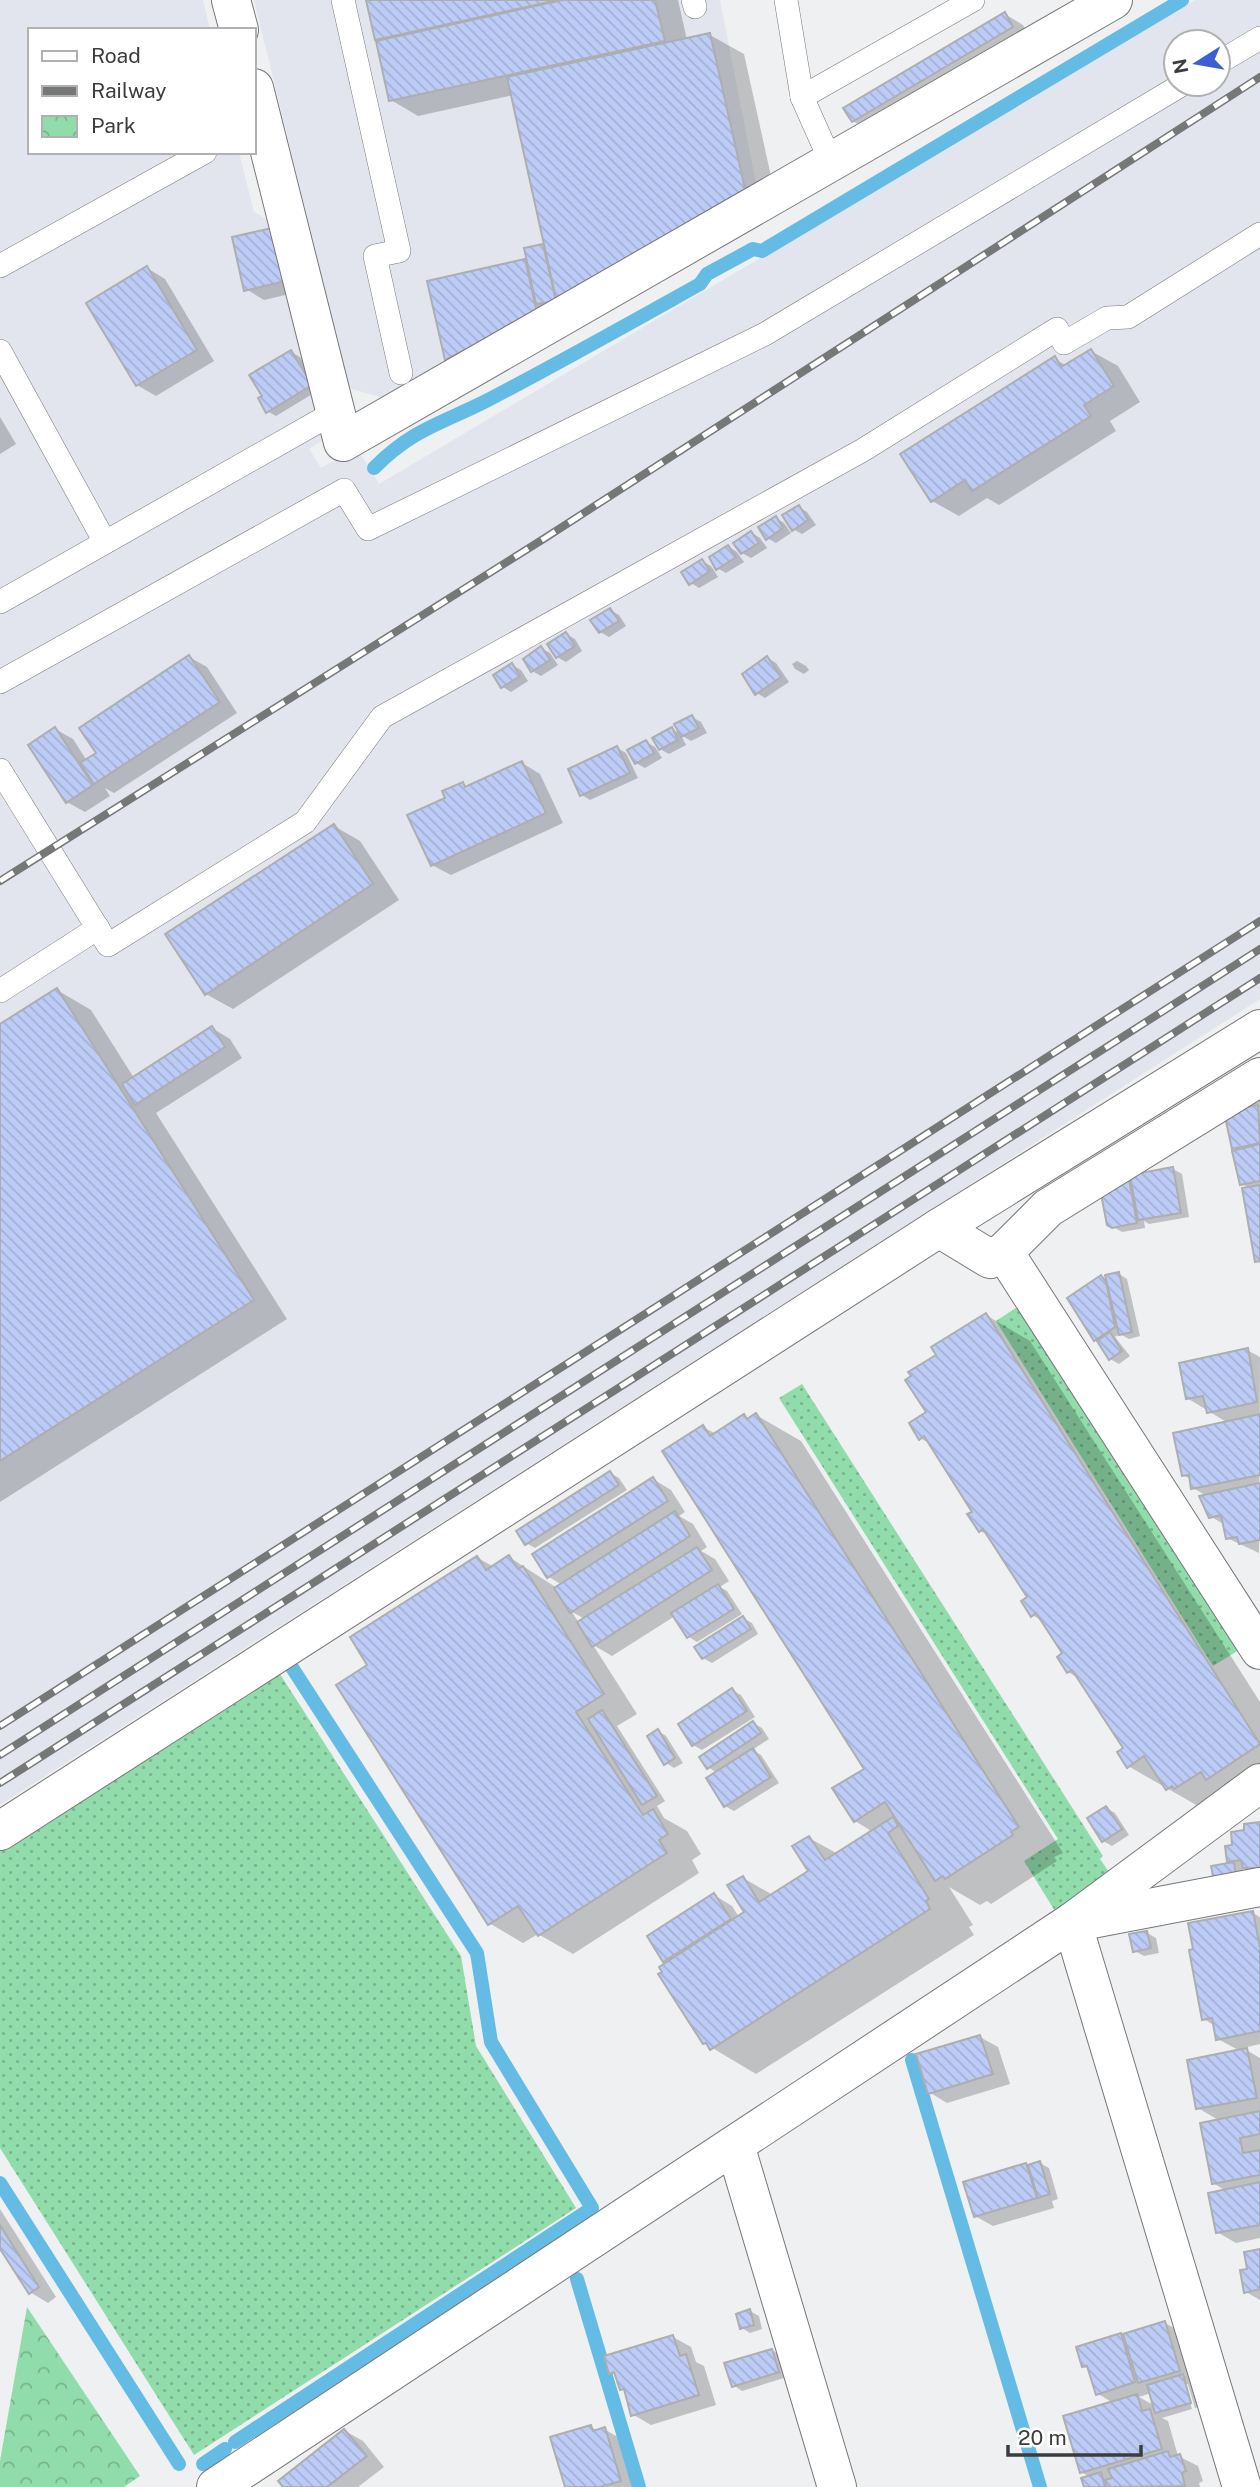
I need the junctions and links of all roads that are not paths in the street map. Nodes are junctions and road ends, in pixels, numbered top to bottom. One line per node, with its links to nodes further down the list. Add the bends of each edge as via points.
1 (231, 0): 6 (street)
2 (343, 0): 17 (lane, via 399,251 375,256)
3 (786, 0): 9 (lane)
4 (973, 0): 9 (lane)
5 (1113, 0): 13 (street)
6 (238, 28)
7 (1260, 38): 8 (lane)
8 (1232, 55)
9 (802, 97): 13 (lane)
10 (1162, 97): 21 (lane, via 765,334 368,529 344,490)
11 (256, 111): 18 (street)
12 (201, 154): 15 (lane)
13 (831, 162): 18 (street, via 342,442)
14 (1260, 234): 23 (lane, via 1128,317 1107,318 1064,343 1057,329 863,450 382,717 305,822 108,945)
15 (0, 266)
16 (0, 351): 19 (lane)
17 (401, 373)
18 (335, 412): 19 (lane)
19 (105, 542): 20 (lane)
20 (0, 601)
21 (0, 682)
22 (0, 770): 23 (lane)
23 (98, 928): 24 (lane)
24 (0, 991)
25 (1260, 1028): 27 (street)
26 (1260, 1077): 28 (street, via 1048,1209)
27 (939, 1228): 28 (street, via 990,1259); 31 (street)
28 (1004, 1252): 29 (street)
29 (1260, 1650)
30 (1260, 1783): 33 (street)
31 (0, 1830)
32 (1260, 1887): 33 (street)
33 (1072, 1922): 34 (street); 37 (street)
34 (735, 2145): 35 (street); 36 (street)
35 (224, 2485)
36 (837, 2487)
37 (1242, 2487)

